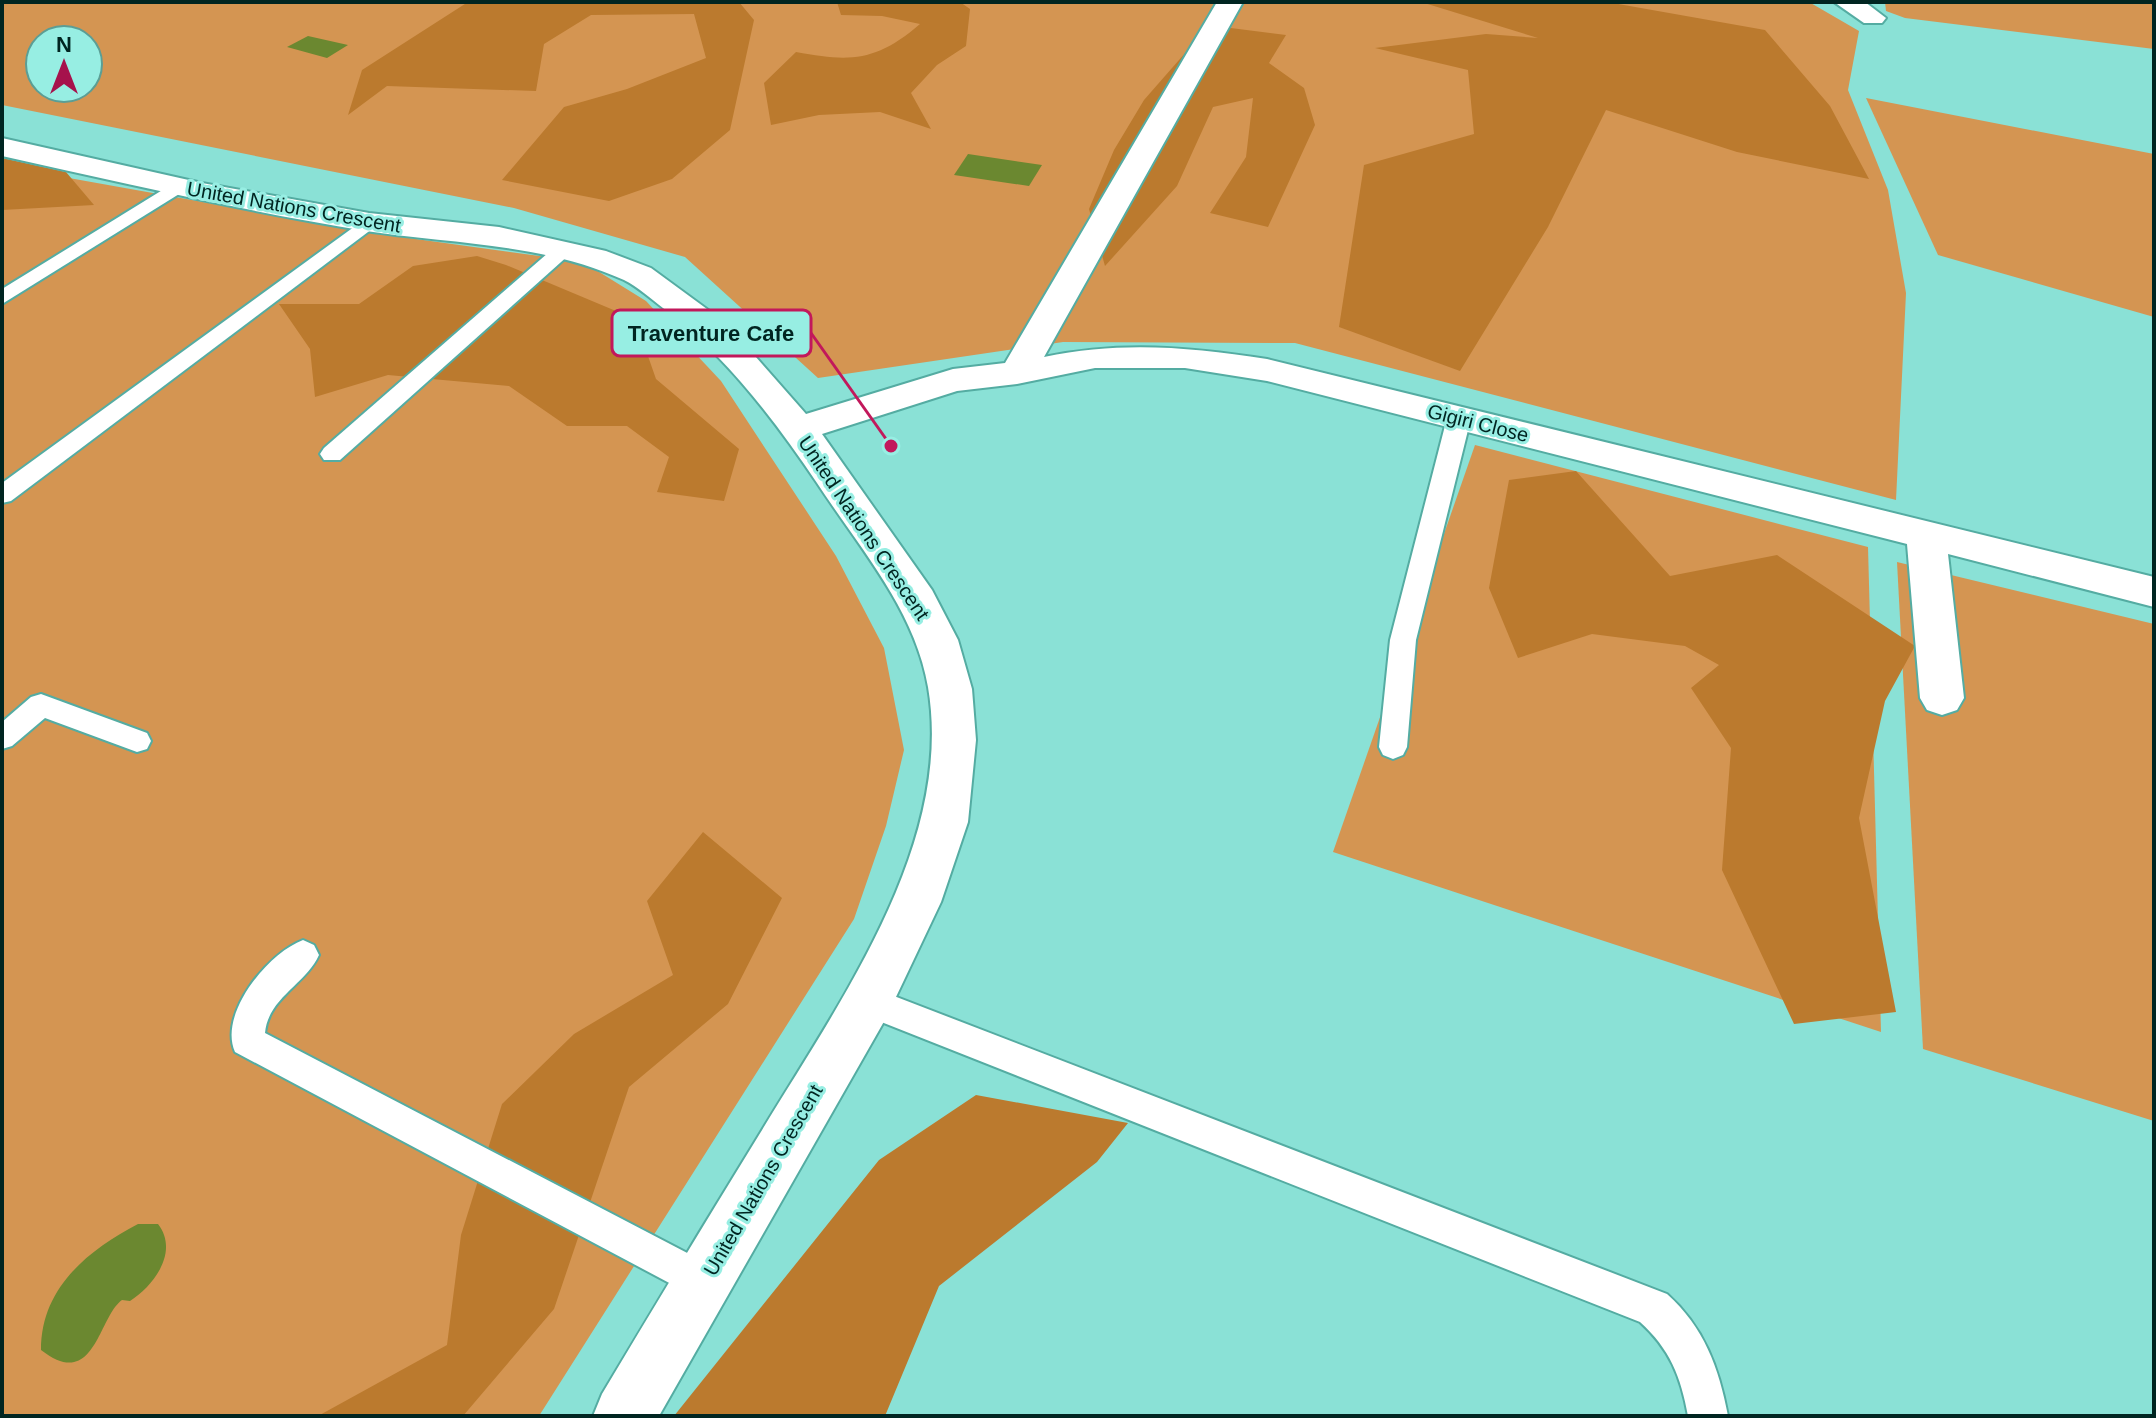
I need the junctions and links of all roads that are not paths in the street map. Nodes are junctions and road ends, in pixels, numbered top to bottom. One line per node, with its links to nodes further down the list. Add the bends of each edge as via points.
1 (1230, 2): 9 (street)
2 (1847, 2): 3 (street)
3 (1873, 18)
4 (2, 147): 5 (street, United Nations Crescent)
5 (177, 187): 6 (street, United Nations Crescent); 8 (lane)
6 (369, 222): 7 (street, United Nations Crescent, via 499,236); 13 (lane)
7 (563, 250): 11 (street, United Nations Crescent, via 640,275 714,330); 12 (lane)
8 (2, 298)
9 (1017, 373): 10 (street, Gigiri Close, via 1095,357 1185,357 1267,370); 11 (street, Gigiri Close, via 953,380)
10 (1459, 418): 14 (street, Gigiri Close); 19 (lane, via 1403,640)
11 (799, 429): 21 (street, United Nations Crescent, via 917,601 937,640 950,689 954,740 944,822 916,902)
12 (332, 454)
13 (2, 495)
14 (1926, 535): 15 (street, Gigiri Close); 16 (street)
15 (2154, 592)
16 (1942, 698)
17 (2, 738): 18 (lane, via 41,705)
18 (137, 741)
19 (1393, 747)
20 (303, 955): 22 (lane, via 254,1005 247,1019 247,1041)
21 (868, 1001): 22 (street, United Nations Crescent); 24 (lane, via 1653,1308 1674,1324 1693,1354)
22 (703, 1281): 23 (street, United Nations Crescent)
23 (624, 1416)
24 (1708, 1416)

